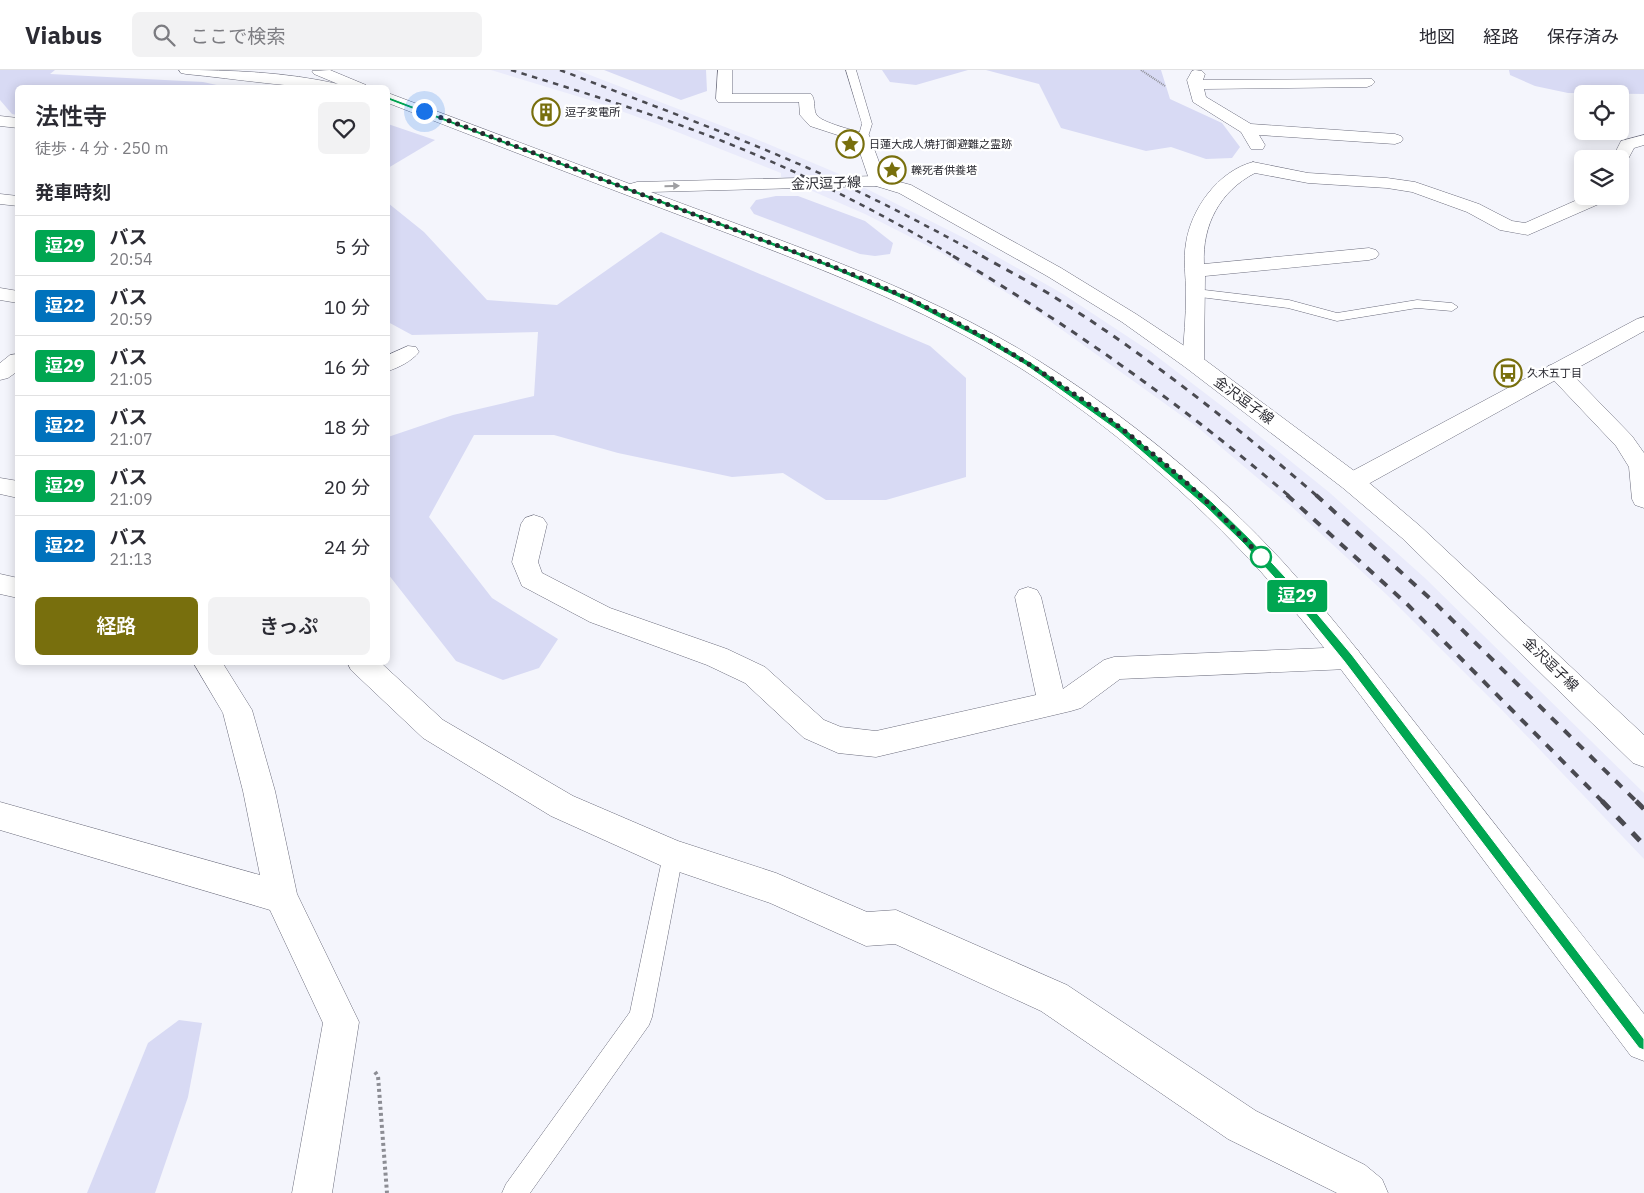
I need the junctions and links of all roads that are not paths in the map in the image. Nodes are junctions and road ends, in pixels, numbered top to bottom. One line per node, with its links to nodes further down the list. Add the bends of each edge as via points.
1 (186, 70): 7 (street)
2 (315, 70): 8 (street)
3 (725, 70): 13 (street, via 724,99 806,97 808,115 816,123)
4 (851, 70): 13 (lane, via 867,124)
5 (1198, 78): 6 (street); 12 (street, via 1199,99)
6 (1368, 82)
7 (318, 85)
8 (353, 85)
9 (390, 99): 20 (street)
10 (0, 121): 11 (street)
11 (15, 123)
12 (1247, 130): 14 (street); 17 (street, via 1260,153)
13 (863, 138): 18 (street)
14 (1394, 139)
15 (1644, 140): 16 (street, via 1627,146)
16 (1625, 150)
17 (1253, 167): 23 (street, via 1308,178 1416,187 1473,208 1507,226 1528,229); 26 (street, via 1214,195 1195,243)
18 (877, 181): 19 (street, 金沢逗子線); 34 (street, 金沢逗子線, via 905,188 1054,272)
19 (771, 185): 20 (street, 金沢逗子線, one-way to 19); 24 (street, 金沢逗子線, via 740,194)
20 (623, 187): 24 (street)
21 (0, 199): 22 (street)
22 (15, 202)
23 (1580, 205)
24 (696, 215): 47 (street, via 909,299 988,340 1053,380 1121,430 1209,505 1247,541)
25 (1369, 254): 26 (street)
26 (1195, 271): 27 (street)
27 (1196, 293): 30 (lane, via 1289,304 1337,318 1417,304); 34 (street)
28 (0, 294): 29 (street)
29 (15, 296)
30 (1452, 307)
31 (1644, 323): 36 (street)
32 (408, 352): 35 (street)
33 (15, 362): 37 (street)
34 (1193, 362): 39 (street, 金沢逗子線)
35 (390, 363)
36 (1556, 371): 38 (street, via 1624,441); 39 (street)
37 (0, 373)
38 (1642, 465): 42 (street)
39 (1352, 482): 51 (street, 金沢逗子線, via 1418,538)
40 (0, 486): 41 (street)
41 (15, 489)
42 (1644, 499)
43 (534, 524): 50 (street, via 525,562 531,580 600,615 718,656 755,675 814,729 838,740 876,744)
44 (0, 584): 45 (street)
45 (15, 587)
46 (1028, 597): 50 (street)
47 (1348, 658): 50 (street, via 1114,668 1071,699); 55 (street)
48 (209, 665): 54 (street, via 236,710 259,791)
49 (364, 665): 53 (street, via 433,729 562,806)
50 (1052, 704)
51 (1644, 754)
52 (0, 816): 54 (street)
53 (673, 855): 57 (lane, via 641,1017); 58 (street, via 776,889 866,929 896,927 1054,998 1242,1125 1351,1180)
54 (281, 896): 56 (street, via 341,1022)
55 (1644, 1043)
56 (312, 1193)
57 (515, 1193)
58 (1368, 1193)

